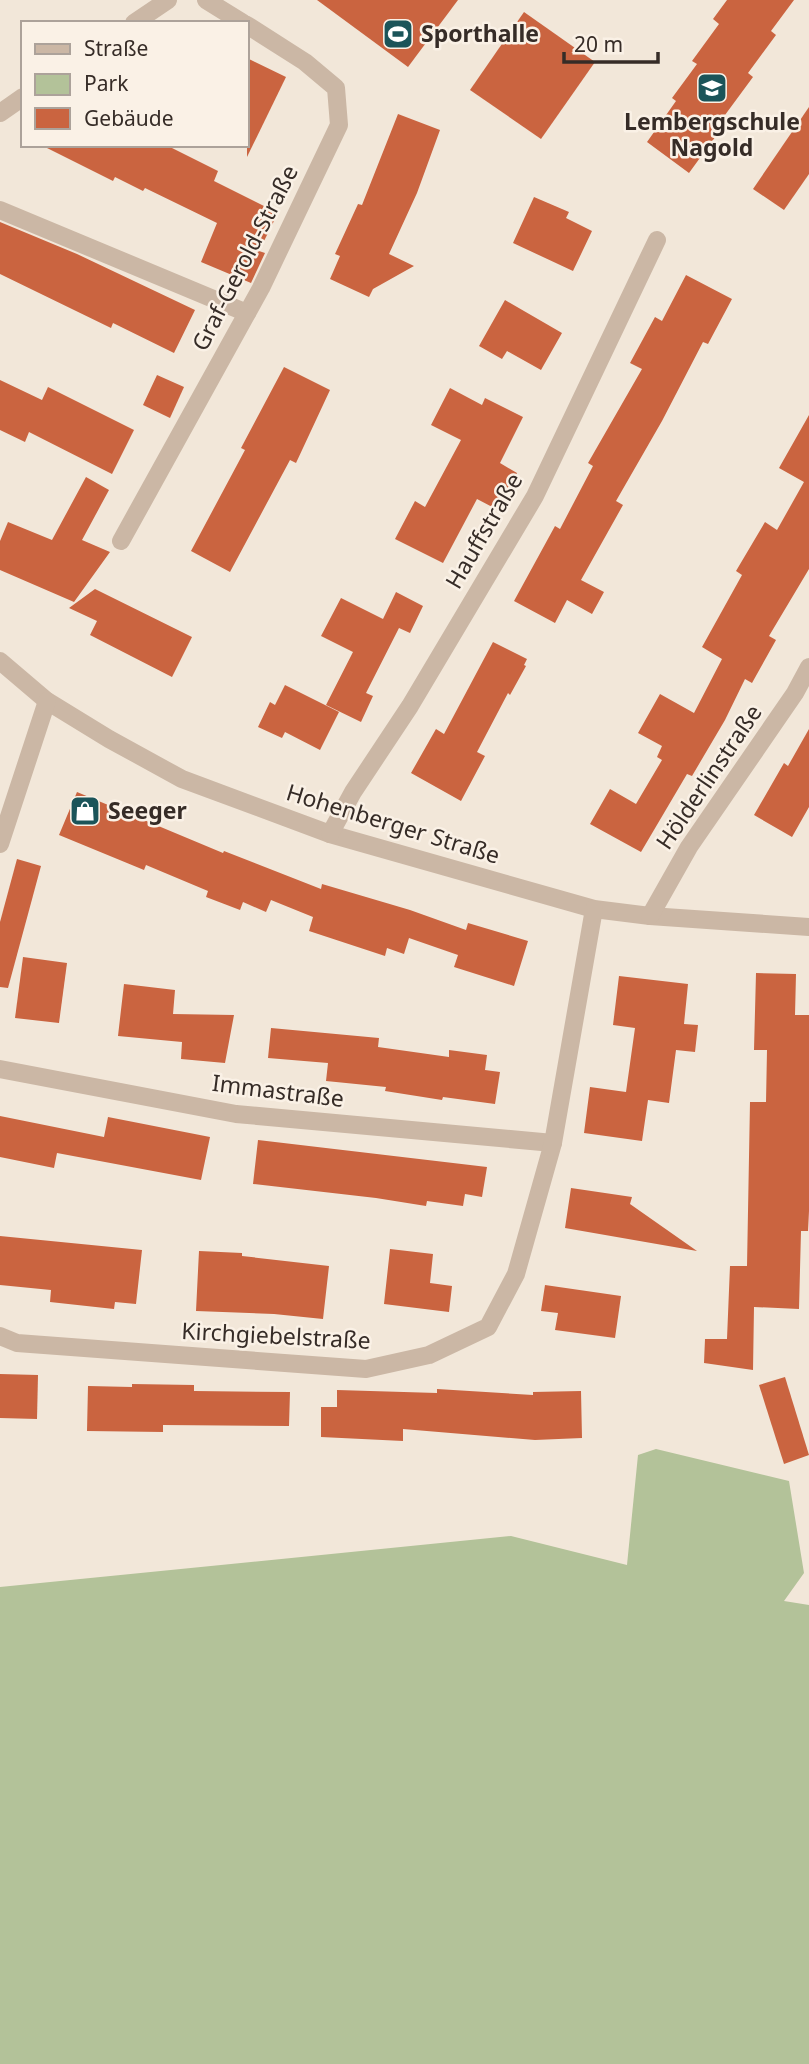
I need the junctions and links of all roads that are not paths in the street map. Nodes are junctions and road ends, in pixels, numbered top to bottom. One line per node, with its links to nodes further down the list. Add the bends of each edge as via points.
1 (168, 0): 3 (street)
2 (206, 0): 4 (street, Graf-Gerold-Straße)
3 (137, 21)
4 (240, 21)
5 (248, 26): 10 (street, Graf-Gerold-Straße, via 336,88 339,125)
6 (21, 98): 7 (street)
7 (0, 113)
8 (0, 210): 10 (street)
9 (657, 240): 15 (street, Hauffstraße, via 535,496)
10 (247, 313): 11 (street, Graf-Gerold-Straße)
11 (121, 541)
12 (0, 661): 14 (street, Hohenberger Straße)
13 (809, 667): 18 (street, Hölderlinstraße, via 689,847)
14 (47, 701): 15 (street, Hohenberger Straße, via 182,779); 16 (street)
15 (330, 834): 17 (street, Hohenberger Straße)
16 (0, 844)
17 (594, 909): 18 (street, Hohenberger Straße); 21 (street, Kirchgiebelstraße)
18 (650, 916): 19 (street, Hohenberger Straße)
19 (809, 927)
20 (0, 1069): 21 (street, Immastraße, via 236,1114)
21 (553, 1143): 22 (street, Kirchgiebelstraße, via 516,1274 488,1326 429,1355 366,1369 17,1343)
22 (0, 1336)

